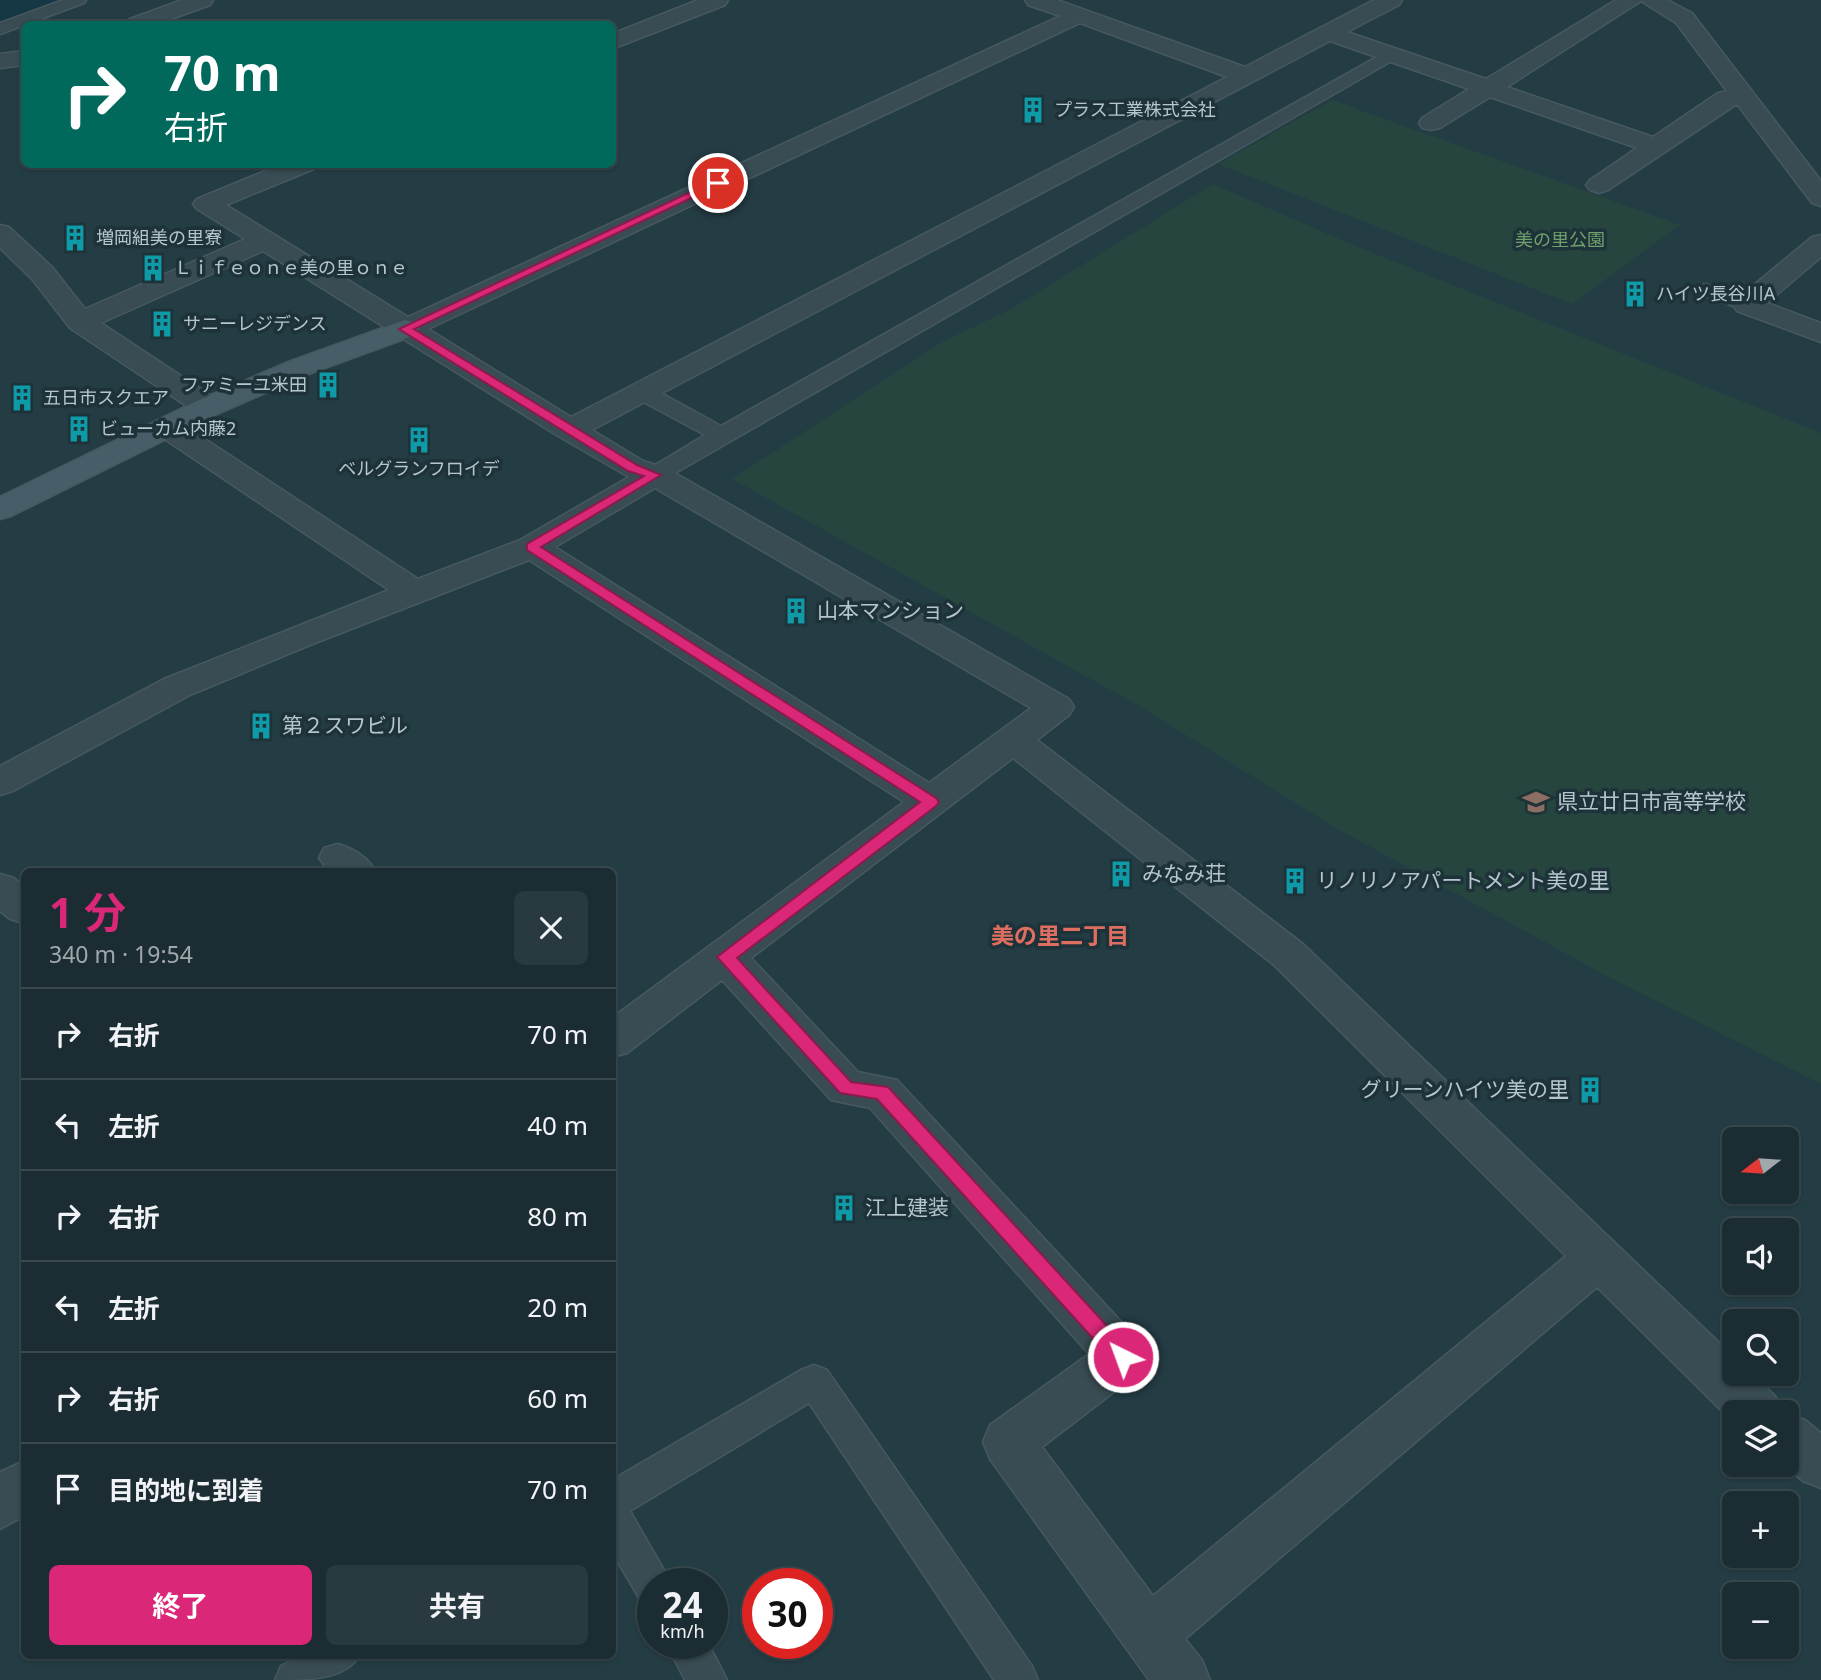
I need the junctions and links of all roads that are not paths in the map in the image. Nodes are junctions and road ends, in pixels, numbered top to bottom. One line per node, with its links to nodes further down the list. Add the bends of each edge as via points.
1 (78, 0): 10 (lane)
2 (202, 0): 11 (street)
3 (717, 0): 14 (street)
4 (1035, 0): 8 (street)
5 (1391, 0): 13 (street)
6 (1631, 0): 19 (street)
7 (1651, 0): 20 (street, via 1685,18)
8 (1078, 16): 18 (street); 32 (street)
9 (21, 21): 12 (lane)
10 (22, 21)
11 (146, 21)
12 (0, 29)
13 (1329, 33): 15 (street); 18 (street)
14 (616, 40)
15 (1389, 55): 19 (street); 38 (lane)
16 (21, 58): 17 (street)
17 (0, 61)
18 (1244, 75): 34 (street)
19 (1486, 88): 21 (street); 22 (street)
20 (1742, 96): 22 (street, via 1726,98); 25 (street)
21 (1430, 123)
22 (1656, 146): 24 (street)
23 (295, 168): 27 (street, via 206,204)
24 (1599, 185)
25 (1821, 198)
26 (0, 233): 31 (street, via 42,273)
27 (263, 241): 31 (street); 32 (street)
28 (1821, 243): 30 (street)
29 (1706, 290): 30 (lane)
30 (1747, 305): 33 (street)
31 (80, 322): 35 (street)
32 (405, 329): 35 (street, via 301,366); 37 (street)
33 (1821, 333)
34 (644, 393): 37 (street); 38 (lane)
35 (208, 407): 36 (street)
36 (168, 428): 40 (street); 42 (street)
37 (569, 430): 39 (street, via 632,468)
38 (721, 435): 39 (lane)
39 (655, 475): 41 (street); 43 (street, via 1056,706)
40 (0, 509)
41 (532, 547): 42 (street); 45 (street)
42 (416, 593): 44 (street, via 177,687)
43 (1012, 739): 45 (street); 50 (street, via 1289,955)
44 (0, 782)
45 (931, 802): 48 (street)
46 (0, 888): 47 (street)
47 (21, 906)
48 (726, 957): 49 (street); 59 (street, via 846,1088 882,1092 1123,1357 1008,1442)
49 (616, 1038)
50 (1598, 1258): 51 (street); 59 (street)
51 (1745, 1400)
52 (1799, 1446): 53 (street)
53 (1821, 1464)
54 (21, 1487): 56 (street)
55 (616, 1500): 64 (lane, via 814,1381)
56 (0, 1504)
57 (616, 1523): 58 (lane)
58 (642, 1568)
59 (1149, 1634): 65 (street)
60 (334, 1659): 62 (lane)
61 (695, 1659): 63 (lane)
62 (295, 1680)
63 (706, 1680)
64 (1018, 1680)
65 (1182, 1680)

